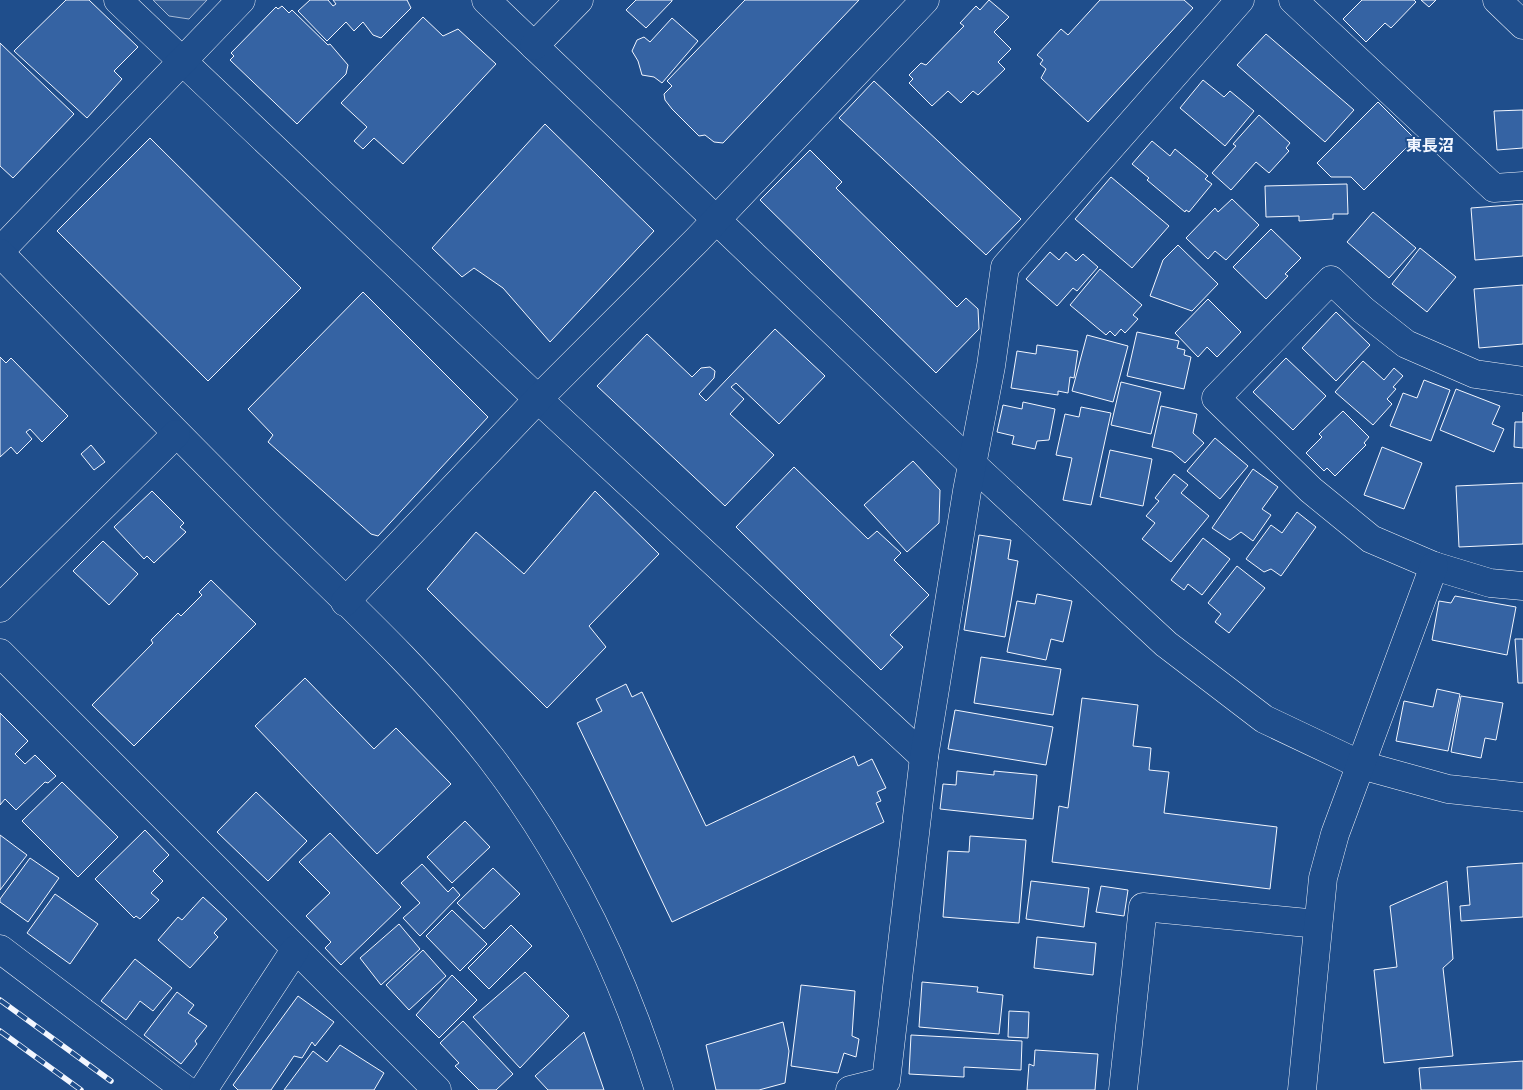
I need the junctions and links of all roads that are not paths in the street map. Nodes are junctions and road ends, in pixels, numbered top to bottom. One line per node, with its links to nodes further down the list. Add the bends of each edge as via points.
1 (118, 0): 11 (street)
2 (241, 0): 11 (street)
3 (486, 0): 10 (street)
4 (579, 0): 10 (street)
5 (925, 0): 13 (street)
6 (1240, 0): 18 (street, via 1005,267 991,366)
7 (1292, 0): 12 (street, via 1494,188)
8 (1497, 0): 9 (street)
9 (1523, 25)
10 (534, 46): 13 (street)
11 (182, 62): 14 (street); 16 (street)
12 (1523, 186)
13 (716, 220): 16 (street); 18 (street)
14 (0, 252): 17 (street)
15 (1523, 381): 19 (street, via 1475,374 1406,344 1332,280 1216,398 1311,490 1371,539)
16 (538, 399): 21 (street); 24 (street)
17 (176, 434): 21 (street); 22 (street)
18 (972, 464): 24 (street); 25 (street, via 1174,650 1264,719)
19 (1434, 566): 20 (street, via 1490,583); 25 (street)
20 (1523, 586)
21 (345, 602): 34 (street, via 426,683 491,759 547,840 593,922 628,998)
22 (0, 608)
23 (0, 653): 29 (street)
24 (924, 757): 30 (street)
25 (1361, 766): 26 (street, via 1448,788); 27 (street, via 1335,834 1323,878)
26 (1523, 796)
27 (1318, 924): 36 (street, via 1143,907); 37 (street)
28 (0, 949): 31 (street)
29 (295, 950): 32 (street); 33 (street)
30 (886, 1086): 35 (street)
31 (186, 1090)
32 (203, 1090)
33 (437, 1090)
34 (659, 1090)
35 (850, 1090)
36 (1123, 1090)
37 (1302, 1090)

